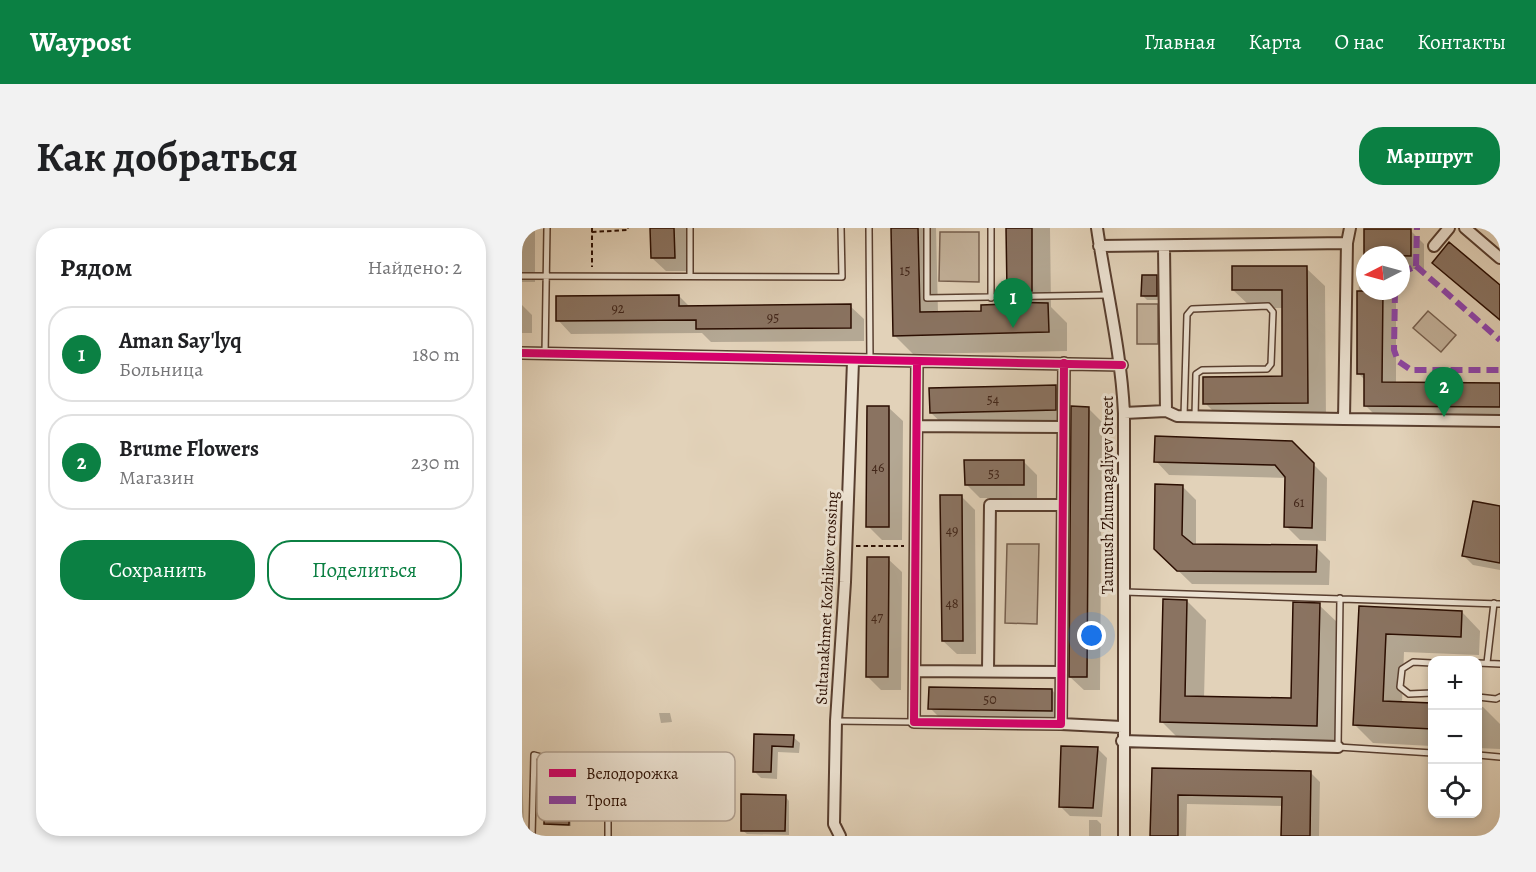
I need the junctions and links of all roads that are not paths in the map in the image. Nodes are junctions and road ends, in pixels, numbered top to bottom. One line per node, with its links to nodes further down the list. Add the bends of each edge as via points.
1 (547, 228): 17 (lane)
2 (690, 228): 18 (lane)
3 (841, 228): 18 (lane, via 842,277)
4 (869, 228): 23 (lane)
5 (927, 228): 20 (lane, via 927,298)
6 (991, 228): 20 (lane)
7 (1097, 228): 12 (street, Taumush Zhumagaliyev Street)
8 (1350, 228): 11 (street)
9 (1449, 228): 13 (street)
10 (1465, 228): 15 (street)
11 (1347, 243): 14 (street); 32 (street)
12 (1099, 246): 14 (street); 19 (street, Taumush Zhumagaliyev Street)
13 (1434, 246)
14 (1164, 247): 28 (street)
15 (1500, 258)
16 (522, 276): 17 (lane)
17 (547, 276): 18 (lane); 22 (lane)
18 (690, 276)
19 (1107, 296): 20 (lane); 27 (street, Taumush Zhumagaliyev Street)
20 (991, 298)
21 (522, 353): 22 (street)
22 (545, 354): 24 (street)
23 (870, 360): 24 (street); 25 (street)
24 (853, 361): 50 (street, Sultanakhmet Kozhikov crossing)
25 (917, 362): 26 (street); 34 (street)
26 (1064, 363): 27 (street); 35 (street)
27 (1122, 365): 29 (street, Taumush Zhumagaliyev Street)
28 (1166, 411): 29 (street); 30 (street)
29 (1124, 412): 37 (street, Taumush Zhumagaliyev Street)
30 (1184, 416): 31 (street); 31 (lane, via 1187,315 1192,309 1268,306 1273,312 1271,364 1267,369 1202,370 1196,374)
31 (1195, 416): 32 (street)
32 (1344, 419): 33 (street)
33 (1500, 421)
34 (917, 426): 35 (street); 44 (street)
35 (1063, 427): 36 (street)
36 (1062, 505): 45 (street, via 990,506); 46 (street)
37 (1123, 592): 38 (lane); 53 (street, Taumush Zhumagaliyev Street)
38 (1340, 598): 39 (lane); 55 (lane)
39 (1497, 604): 42 (lane)
40 (1428, 663): 47 (lane, via 1413,662 1402,669 1400,687 1409,694)
41 (1482, 663): 42 (lane)
42 (1487, 663): 43 (lane)
43 (1500, 664)
44 (915, 670): 45 (street); 51 (street)
45 (988, 670): 46 (street)
46 (1062, 672): 52 (street)
47 (1428, 693)
48 (1482, 697): 49 (lane)
49 (1500, 697)
50 (836, 721): 51 (lane); 61 (street, Sultanakhmet Kozhikov crossing, via 834,824)
51 (914, 722): 52 (street)
52 (1060, 724): 53 (street)
53 (1122, 727): 54 (street, Taumush Zhumagaliyev Street)
54 (1122, 741): 55 (street); 62 (street, Taumush Zhumagaliyev Street)
55 (1338, 747): 56 (lane)
56 (1428, 753)
57 (537, 755): 60 (lane, via 534,754)
58 (1482, 755): 59 (lane)
59 (1500, 757)
60 (532, 836)
61 (840, 836)
62 (1124, 836)

